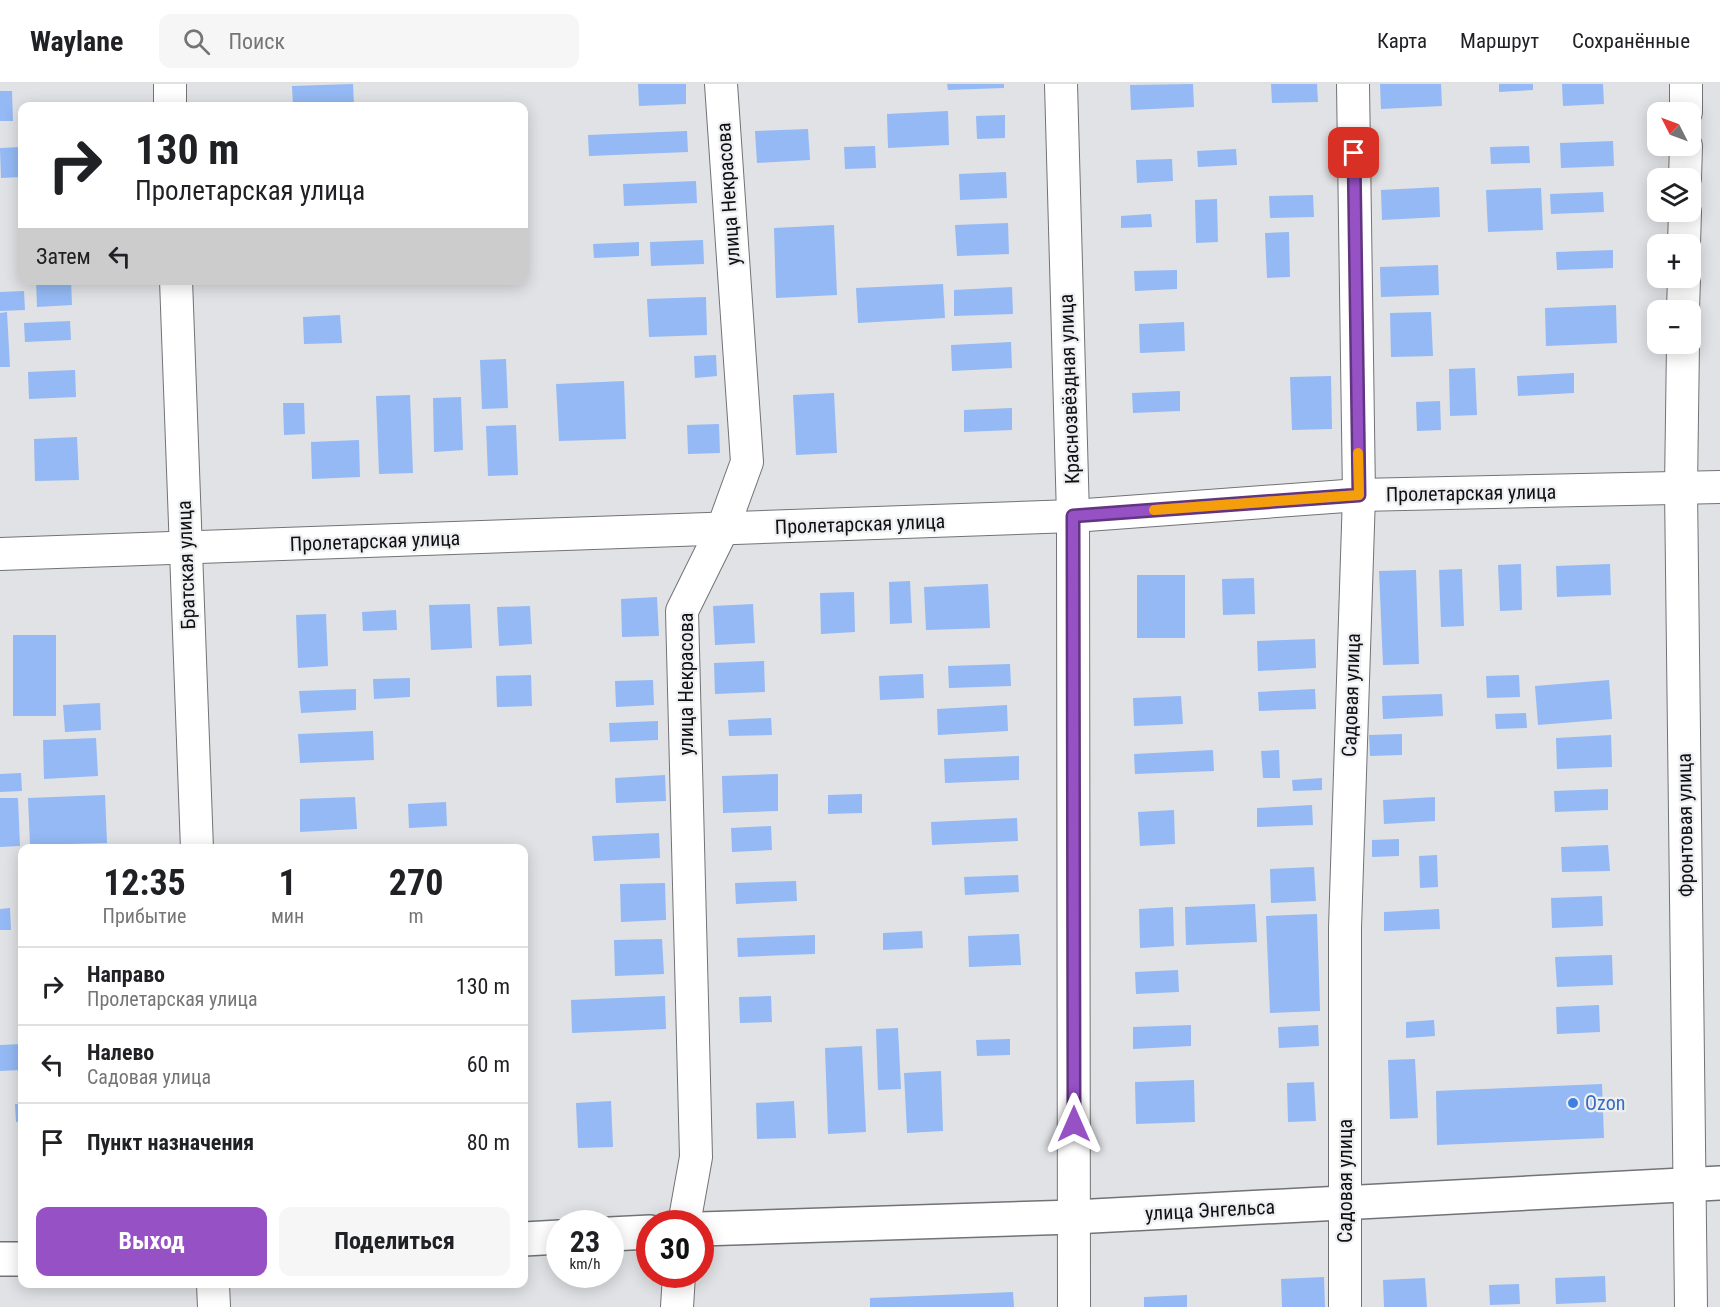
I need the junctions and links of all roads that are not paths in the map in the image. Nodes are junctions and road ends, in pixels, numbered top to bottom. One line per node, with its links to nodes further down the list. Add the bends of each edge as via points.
1 (170, 84): 6 (street)
2 (721, 84): 14 (street, улица Некрасова, via 747,462)
3 (1061, 84): 13 (street, Краснозвёздная улица)
4 (1353, 84): 12 (street, Садовая улица)
5 (1686, 84): 7 (street)
6 (170, 102)
7 (1686, 102)
8 (176, 285): 15 (street, Братская улица)
9 (1683, 354): 11 (street, Фронтовая улица)
10 (1720, 487): 11 (street, Пролетарская улица)
11 (1681, 488): 12 (street, Пролетарская улица); 18 (street, Фронтовая улица)
12 (1359, 495): 13 (street, Пролетарская улица); 19 (street, Садовая улица, via 1345,928)
13 (1073, 516): 14 (street, Пролетарская улица); 21 (street, Краснозвёздная улица)
14 (723, 528): 15 (street, Пролетарская улица); 20 (street, улица Некрасова, via 682,611 696,1157)
15 (186, 548): 16 (street, Пролетарская улица); 17 (street, Братская улица)
16 (0, 554)
17 (197, 844)
18 (1705, 1184): 19 (main road, улица Энгельса); 33 (street, Фронтовая улица)
19 (1345, 1203): 21 (main road, улица Энгельса); 32 (street, Садовая улица)
20 (687, 1210)
21 (1074, 1217): 22 (main road, улица Энгельса); 31 (street, Краснозвёздная улица)
22 (714, 1229)
23 (546, 1238): 24 (main road)
24 (528, 1239)
25 (0, 1259): 26 (main road)
26 (18, 1259)
27 (213, 1288): 29 (street)
28 (678, 1288): 30 (street)
29 (214, 1307)
30 (677, 1307)
31 (1074, 1307)
32 (1345, 1307)
33 (1691, 1307)

